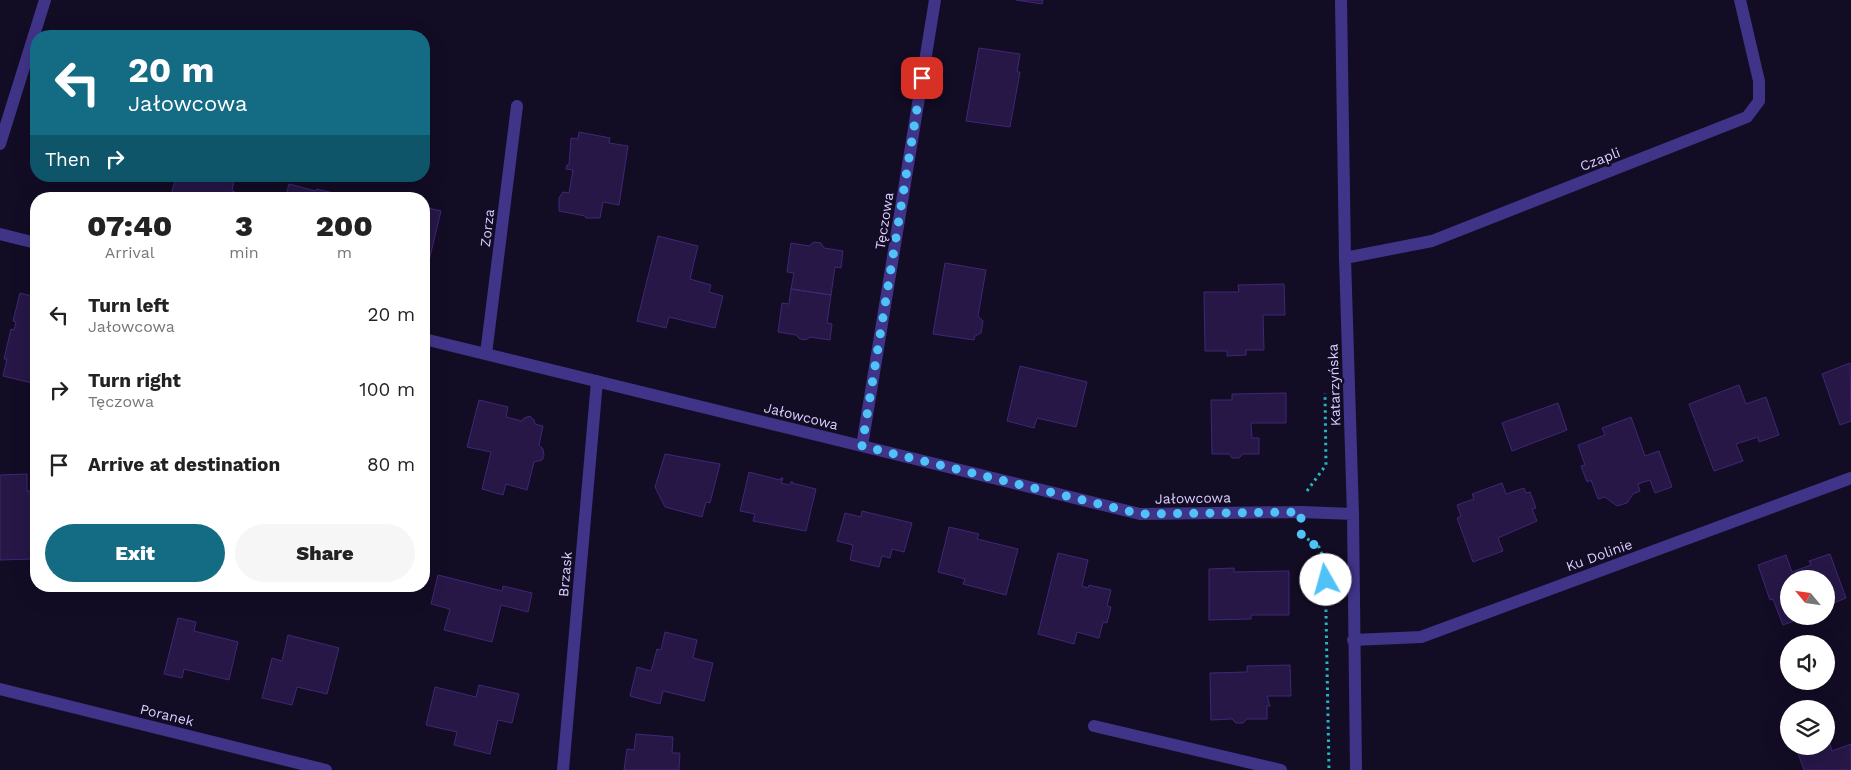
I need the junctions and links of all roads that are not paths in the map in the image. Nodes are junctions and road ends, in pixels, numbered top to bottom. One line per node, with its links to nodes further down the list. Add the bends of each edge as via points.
1 (45, 0): 5 (street)
2 (935, 0): 15 (street, Tęczowa)
3 (1341, 0): 11 (street, Katarzyńska)
4 (1740, 0): 11 (street, Czapli, via 1759,81 1759,100 1747,117 1432,242)
5 (36, 30)
6 (30, 48): 8 (street)
7 (517, 106): 13 (street, Zorza)
8 (0, 144)
9 (0, 234): 10 (street)
10 (30, 242)
11 (1345, 258): 17 (street, Katarzyńska)
12 (430, 340): 13 (street, Jałowcowa)
13 (486, 354): 14 (street, Jałowcowa)
14 (597, 381): 15 (street, Jałowcowa); 22 (street, Brzask)
15 (862, 446): 17 (street, Jałowcowa, via 1140,514)
16 (1851, 478): 18 (street, Ku Dolinie, via 1421,637)
17 (1353, 514): 18 (street, Katarzyńska)
18 (1353, 640): 24 (street, Katarzyńska)
19 (0, 689): 21 (street, Poranek)
20 (1094, 726): 23 (street)
21 (326, 770)
22 (563, 770)
23 (1281, 770)
24 (1356, 770)

